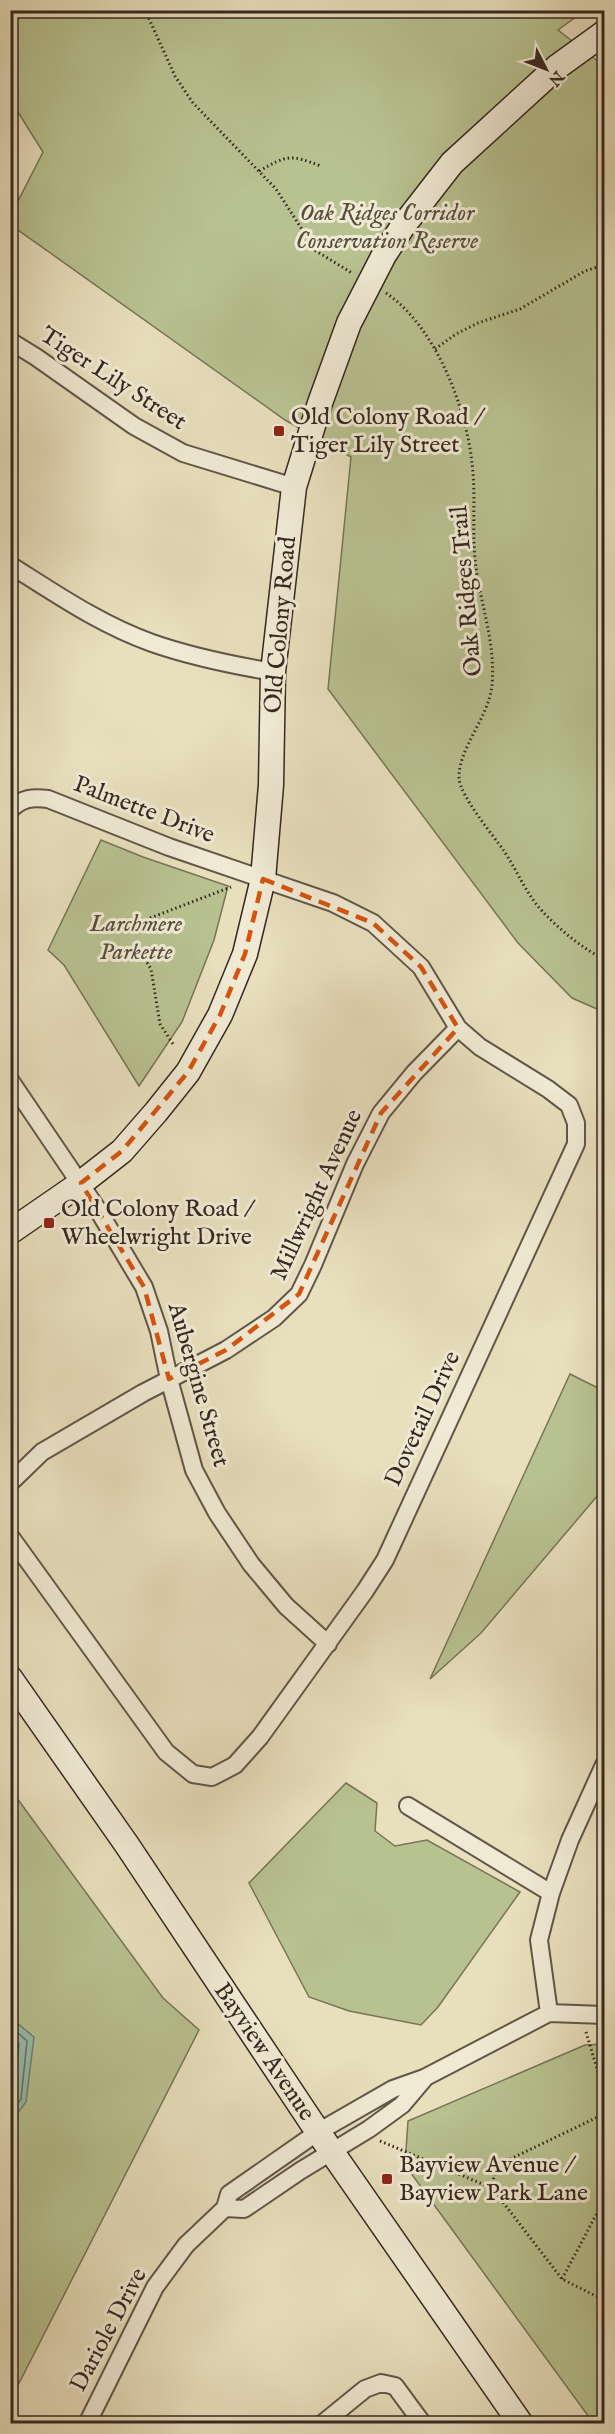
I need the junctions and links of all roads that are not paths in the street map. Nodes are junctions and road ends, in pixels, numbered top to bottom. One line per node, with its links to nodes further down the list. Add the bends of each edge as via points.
1 (604, 33): 3 (street, Old Colony Road, via 557,68 452,163 403,226 349,323)
2 (10, 341): 3 (street, Tiger Lily Street, via 134,426 183,453)
3 (294, 487): 5 (street, Old Colony Road)
4 (10, 566): 5 (street, via 80,610 150,642 211,661)
5 (273, 672): 7 (street, Old Colony Road, via 271,784)
6 (10, 810): 7 (street, Palmette Drive, via 30,797 48,799)
7 (263, 879): 8 (street, Dovetail Drive, via 333,903 373,923 421,967); 10 (street, Old Colony Road, via 245,954 220,1016 188,1072 122,1151)
8 (458, 1028): 12 (street, Millwright Avenue, via 381,1113 299,1294 274,1318 226,1350); 15 (street, Dovetail Drive, via 480,1047 569,1105 576,1122 576,1144 385,1560)
9 (10, 1080): 10 (street, Aubergine Street)
10 (81, 1183): 11 (street, Old Colony Road); 12 (street, Aubergine Street, via 144,1287)
11 (10, 1232)
12 (169, 1379): 13 (street, via 42,1452); 15 (street, Aubergine Street, via 194,1470 217,1513 286,1606)
13 (10, 1483)
14 (10, 1536): 15 (street, Dovetail Drive, via 166,1752 193,1774 212,1778 235,1765)
15 (328, 1644)
16 (10, 1678): 23 (street, Bayview Avenue, via 127,1845)
17 (604, 1765): 19 (street, via 570,1839)
18 (408, 1806): 19 (street)
19 (551, 1893): 20 (street, via 539,1940)
20 (549, 2013): 21 (street); 22 (street)
21 (604, 2015)
22 (424, 2079): 23 (street, via 393,2089); 23 (street, via 402,2105 369,2129)
23 (325, 2142): 24 (street, Dariole Drive, via 229,2194); 24 (street, via 244,2210); 28 (street, Bayview Avenue)
24 (225, 2208): 25 (street, Dariole Drive, via 186,2245 155,2287)
25 (87, 2424)
26 (322, 2424): 27 (street, via 365,2389 381,2383 394,2386)
27 (423, 2424)
28 (521, 2424)

